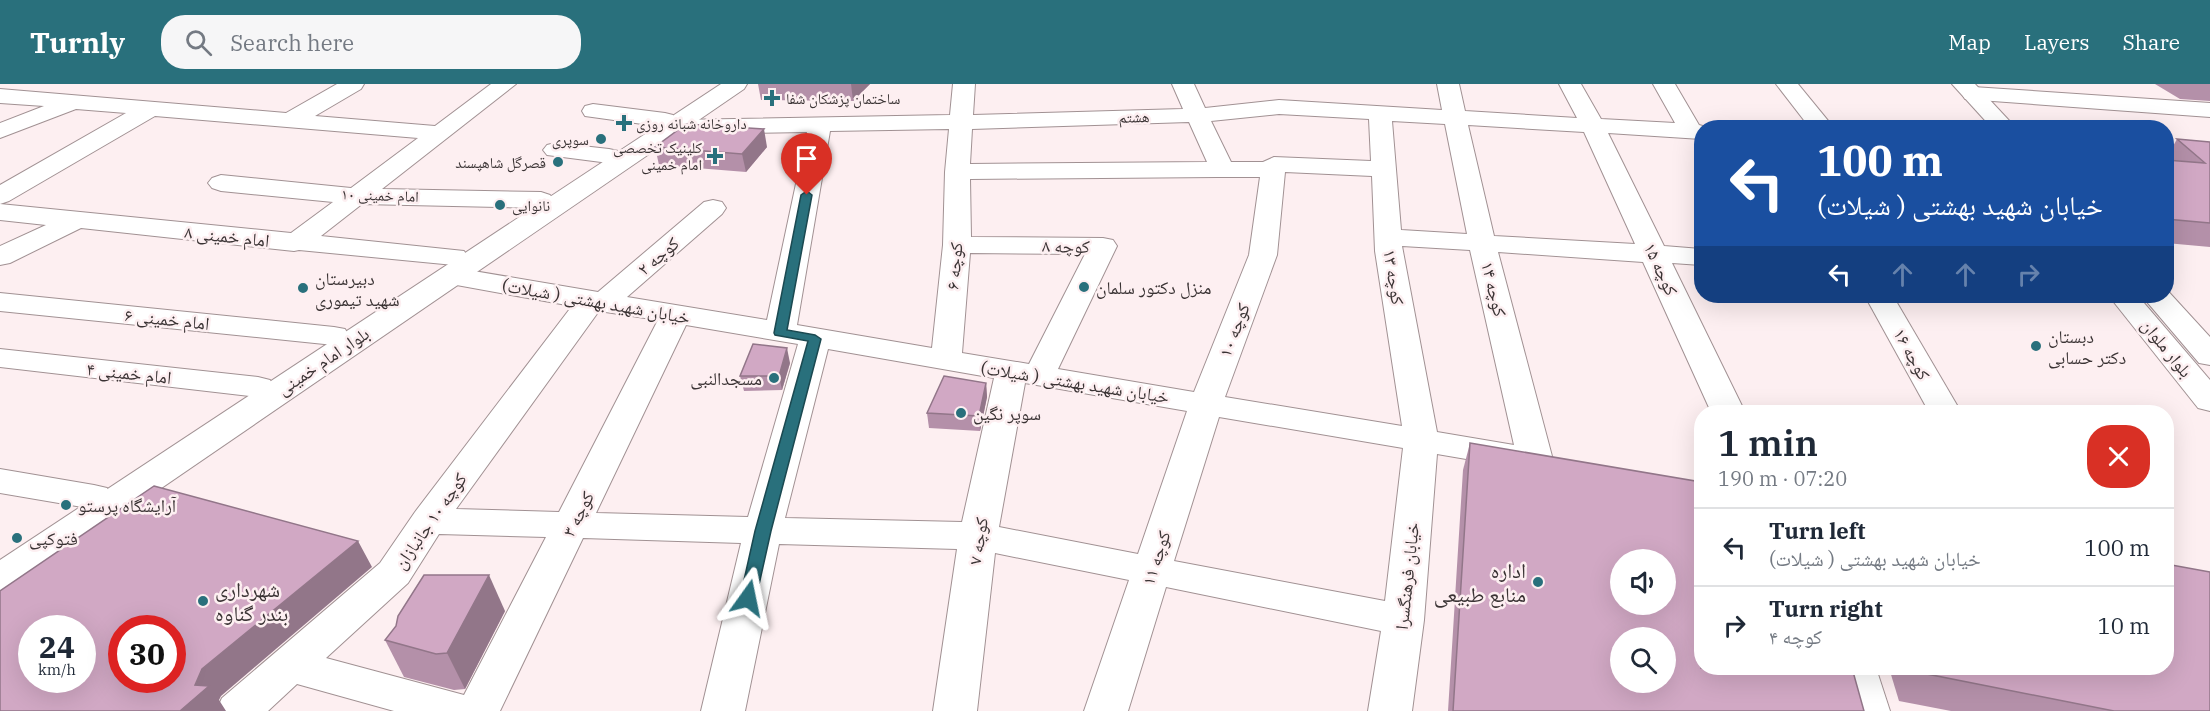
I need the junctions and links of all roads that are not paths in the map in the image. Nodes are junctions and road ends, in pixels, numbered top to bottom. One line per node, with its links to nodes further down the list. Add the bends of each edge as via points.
1 (123, 84): 15 (street)
2 (353, 84): 23 (street)
3 (505, 84): 34 (street)
4 (719, 84): 28 (street, بلوار امام خمینی)
5 (736, 84): 28 (street, بلوار امام خمینی)
6 (964, 84): 27 (street, کوچه ۶)
7 (1183, 84): 21 (street)
8 (1314, 84): 17 (street)
9 (1448, 84): 22 (street, کوچه ۱۴)
10 (1570, 84): 30 (street, کوچه ۱۵)
11 (1664, 84): 31 (street)
12 (1787, 84): 24 (street)
13 (1961, 90): 18 (street); 25 (street); 26 (street)
14 (0, 96): 15 (street)
15 (75, 102): 16 (street); 32 (street)
16 (150, 109): 23 (street); 43 (street)
17 (1335, 110): 20 (street, هشتم); 21 (street, هشتم, via 1279,107)
18 (2210, 110)
19 (593, 111): 28 (street, هشتم)
20 (1380, 112): 22 (street, هشتم); 37 (street, کوچه ۱۳)
21 (1198, 114): 27 (street, هشتم); 39 (street)
22 (1456, 118): 30 (street, هشتم); 50 (street, کوچه ۱۴)
23 (291, 120): 34 (street)
24 (1816, 120)
25 (1974, 120)
26 (1996, 120)
27 (960, 122): 29 (street, هشتم); 40 (street, کوچه ۶)
28 (670, 123): 29 (street, هشتم); 36 (street, بلوار امام خمینی); 55 (street, بلوار امام خمینی)
29 (820, 125): 63 (street)
30 (1593, 126): 33 (street, هشتم); 52 (street, کوچه ۱۵)
31 (1694, 129)
32 (0, 131)
33 (1694, 132)
34 (440, 133): 42 (street)
35 (555, 150): 36 (street)
36 (609, 156): 44 (street, بلوار امام خمینی)
37 (1384, 169): 38 (street, via 1274,164); 48 (street, کوچه ۱۳)
38 (1273, 170): 39 (street); 70 (street, کوچه ۱۰, via 1263,255)
39 (1223, 171): 40 (street)
40 (957, 172): 51 (street, کوچه ۶)
41 (220, 183): 42 (street, امام خمینی ۱۰)
42 (355, 195): 44 (street, امام خمینی ۱۰); 49 (street)
43 (0, 196)
44 (541, 201): 55 (street, بلوار امام خمینی)
45 (713, 208): 57 (street, کوچه ۲)
46 (0, 212): 47 (street, امام خمینی ۸)
47 (77, 220): 49 (street, امام خمینی ۸); 53 (street)
48 (1388, 237): 50 (street); 73 (street, کوچه ۱۳)
49 (294, 243): 55 (street, امام خمینی ۸)
50 (1482, 243): 52 (street); 74 (street, کوچه ۱۴)
51 (957, 245): 66 (street, کوچه ۶); 67 (street, کوچه ۸, via 1103,246)
52 (1654, 254): 54 (street); 71 (street, کوچه ۱۵)
53 (0, 257)
54 (1694, 257)
55 (452, 266): 57 (street, خیابان شهید بهشتی ( شیلات)); 62 (street, بلوار امام خمینی); 84 (street, بلوار امام خمینی)
56 (0, 302): 62 (street, امام خمینی ۶)
57 (597, 302): 61 (street, خیابان شهید بهشتی ( شیلات)); 78 (street, کوچه ۱۰ جانبازان)
58 (1883, 303): 72 (street, کوچه ۱۶)
59 (2129, 303): 69 (street, بلوار ملوان)
60 (2163, 303): 64 (street, بلوار ملوان)
61 (676, 315): 63 (street, خیابان شهید بهشتی ( شیلات)); 79 (street, کوچه ۳)
62 (334, 336): 68 (street, بلوار امام خمینی)
63 (797, 336): 66 (street, خیابان شهید بهشتی ( شیلات)); 80 (street)
64 (2210, 356)
65 (0, 358): 68 (street, امام خمینی ۴)
66 (946, 361): 67 (street, خیابان شهید بهشتی ( شیلات))
67 (1025, 374): 70 (street, خیابان شهید بهشتی ( شیلات)); 81 (street, کوچه ۷)
68 (258, 387): 77 (street, بلوار امام خمینی)
69 (2210, 401)
70 (1206, 404): 73 (street, خیابان شهید بهشتی ( شیلات)); 83 (street, کوچه ۱۱)
71 (1725, 405)
72 (1941, 405)
73 (1421, 440): 74 (street, خیابان شهید بهشتی ( شیلات)); 85 (street, خیابان فرهنگسرا)
74 (1535, 459): 75 (street, خیابان شهید بهشتی ( شیلات))
75 (1568, 465)
76 (0, 481): 77 (street)
77 (94, 497): 82 (street, بلوار امام خمینی)
78 (428, 521): 79 (street); 86 (street, کوچه ۱۰ جانبازان, via 394,573)
79 (573, 525): 80 (street); 90 (street, کوچه ۳)
80 (763, 531): 81 (street); 91 (street)
81 (978, 536): 83 (street); 92 (street, کوچه ۷)
82 (0, 557)
83 (1151, 570): 85 (street); 93 (street, کوچه ۱۱)
84 (0, 579)
85 (1403, 620): 94 (street, خیابان فرهنگسرا)
86 (290, 665): 88 (street, کوچه ۱۰ جانبازان); 89 (street)
87 (1857, 675): 95 (street)
88 (238, 711)
89 (458, 711)
90 (478, 711)
91 (723, 711)
92 (955, 711)
93 (1106, 711)
94 (1390, 711)
95 (1868, 711)

